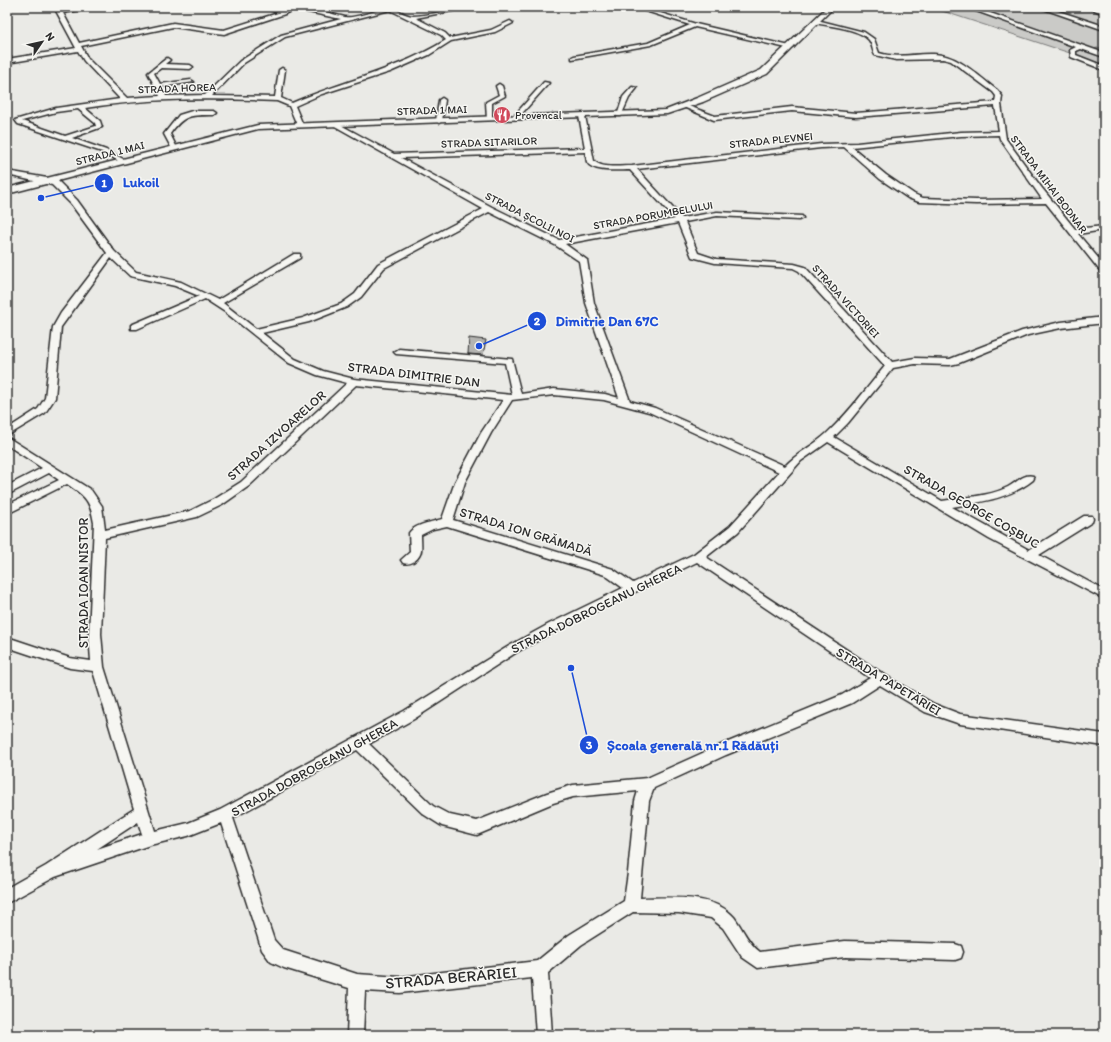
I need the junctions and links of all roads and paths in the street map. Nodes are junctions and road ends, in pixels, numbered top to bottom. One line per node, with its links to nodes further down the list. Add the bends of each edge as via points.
1 (94, 7): 12 (street, STRADA HOREA)
2 (267, 7): 14 (street)
3 (294, 7): 14 (street); 15 (street)
4 (408, 7): 11 (street)
5 (470, 7): 16 (street)
6 (636, 7): 19 (street)
7 (831, 7): 17 (main road, STRADA 1 MAI)
8 (968, 7): 23 (street)
9 (1041, 7): 20 (street)
10 (1090, 7): 13 (main road)
11 (391, 8): 15 (street); 16 (street)
12 (58, 10): 22 (street, STRADA HOREA)
13 (1104, 12)
14 (283, 13): 22 (street, via 224,32 173,24)
15 (346, 18): 38 (street, via 279,38 242,62)
16 (410, 18): 21 (street)
17 (817, 22): 24 (main road, STRADA 1 MAI); 43 (street, STRADA MIHAI BODNAR, via 869,37 877,54 887,58 937,56 953,60 995,91 999,96)
18 (510, 23): 21 (street, via 493,31)
19 (695, 25): 24 (street); 26 (street, via 649,44)
20 (1104, 28)
21 (449, 40): 44 (street, via 427,54 388,72)
22 (78, 47): 28 (street); 41 (street, STRADA HOREA, via 86,60)
23 (1081, 47): 25 (street); 31 (street, via 1073,50 1073,56)
24 (791, 48): 45 (main road, STRADA 1 MAI, via 764,72)
25 (1104, 55)
26 (574, 58)
27 (167, 60): 29 (street)
28 (7, 61)
29 (161, 66): 30 (street); 35 (street, via 151,73)
30 (190, 67)
31 (1104, 68)
32 (282, 70): 40 (street)
33 (191, 82): 35 (street)
34 (546, 82): 50 (street)
35 (158, 86): 39 (street)
36 (499, 86): 51 (street, via 502,96 488,102)
37 (634, 88): 48 (street, via 626,97)
38 (207, 97): 39 (street, STRADA HOREA); 40 (street, STRADA HOREA)
39 (163, 98): 41 (street, STRADA HOREA)
40 (278, 99): 44 (street, STRADA HOREA)
41 (125, 100): 46 (street)
42 (442, 100): 52 (street)
43 (998, 104): 45 (street, via 856,115 792,109 714,118); 55 (street, STRADA MIHAI BODNAR)
44 (292, 105): 54 (street)
45 (684, 106): 48 (main road, STRADA 1 MAI, via 667,112)
46 (80, 107): 56 (street, via 98,122 99,127); 56 (street, via 18,120 20,123)
47 (214, 113): 58 (street, via 187,113 180,117 167,134)
48 (619, 115): 49 (main road, STRADA 1 MAI)
49 (582, 116): 50 (main road, STRADA 1 MAI); 59 (street, STRADA PLEVNEI)
50 (515, 118): 51 (main road, STRADA 1 MAI)
51 (489, 119): 52 (main road, STRADA 1 MAI)
52 (439, 121): 53 (main road, STRADA 1 MAI)
53 (335, 124): 54 (main road, STRADA 1 MAI); 60 (street, STRADA ȘCOLII NOI)
54 (300, 125): 58 (main road, STRADA 1 MAI, via 258,127)
55 (1001, 133): 57 (street, STRADA PLEVNEI, via 961,134); 66 (street, STRADA MIHAI BODNAR, via 1006,146)
56 (66, 138): 61 (street)
57 (845, 146): 62 (street, STRADA PLEVNEI, via 761,152); 66 (street, via 883,177 911,196 922,200)
58 (174, 148): 61 (main road, STRADA 1 MAI)
59 (588, 150): 60 (street, STRADA SITARILOR); 62 (street, STRADA PLEVNEI, via 591,162 595,166)
60 (390, 156): 67 (street, STRADA ȘCOLII NOI)
61 (123, 161): 64 (main road, STRADA 1 MAI)
62 (632, 168): 69 (street, STRADA VICTORIEI)
63 (7, 173): 64 (street)
64 (48, 180): 65 (main road, STRADA 1 MAI); 73 (street, STRADA DIMITRIE DAN, via 59,186 74,202)
65 (7, 191)
66 (1047, 201): 71 (street, STRADA MIHAI BODNAR)
67 (489, 209): 72 (street, STRADA ȘCOLII NOI); 80 (street, via 381,266 374,272 364,291 345,305 314,317)
68 (799, 218): 69 (street, STRADA PORUMBELULUI, via 717,214)
69 (680, 220): 72 (street, STRADA PORUMBELULUI); 82 (street, STRADA VICTORIEI, via 696,255 701,258 794,266 806,271)
70 (1104, 228): 71 (street)
71 (1072, 232): 75 (street, STRADA MIHAI BODNAR)
72 (558, 243): 85 (street, STRADA ȘCOLII NOI, via 583,260 590,303)
73 (112, 253): 76 (street, STRADA DIMITRIE DAN, via 133,274 178,284); 86 (street, via 57,327 50,398 42,411)
74 (297, 256): 77 (street)
75 (1104, 270)
76 (206, 296): 77 (street, STRADA DIMITRIE DAN); 79 (street)
77 (218, 303): 80 (street, STRADA DIMITRIE DAN)
78 (1104, 320): 82 (street, via 1061,325 1025,333 950,362 915,361)
79 (134, 327)
80 (255, 332): 83 (street, STRADA DIMITRIE DAN, via 278,352 306,368)
81 (399, 352): 84 (street, via 509,361)
82 (890, 366): 87 (street, STRADA DOBROGEANU GHEREA)
83 (354, 382): 84 (street, STRADA DIMITRIE DAN); 98 (street, STRADA IZVOARELOR, via 246,484 218,502 193,514)
84 (513, 398): 85 (street, STRADA DIMITRIE DAN, via 540,393 566,393 605,396); 97 (street, STRADA ION GRĂMADĂ, via 486,433 460,482)
85 (625, 401): 90 (street, STRADA DIMITRIE DAN, via 652,410)
86 (7, 433)
87 (828, 438): 90 (street, STRADA DOBROGEANU GHEREA, via 797,459); 94 (street, STRADA GEORGE COȘBUC)
88 (7, 440): 89 (street, STRADA IOAN NISTOR)
89 (49, 468): 92 (street, STRADA IOAN NISTOR); 93 (street)
90 (786, 471): 100 (street, STRADA DOBROGEANU GHEREA, via 734,529)
91 (1029, 478): 94 (street, via 1022,485 1005,493)
92 (67, 480): 95 (street); 98 (street, STRADA IOAN NISTOR, via 87,493 97,506)
93 (7, 491)
94 (940, 505): 99 (street, STRADA GEORGE COȘBUC)
95 (7, 510)
96 (1088, 519): 99 (street)
97 (447, 522): 101 (street, via 415,533 416,554); 102 (street, STRADA ION GRĂMADĂ, via 609,572)
98 (99, 535): 105 (street, STRADA IOAN NISTOR, via 95,634)
99 (1029, 556): 103 (street, STRADA GEORGE COȘBUC)
100 (698, 558): 102 (street, STRADA DOBROGEANU GHEREA); 106 (street, STRADA PAPETĂRIEI)
101 (407, 560)
102 (633, 590): 108 (street, STRADA DOBROGEANU GHEREA, via 553,627 513,649)
103 (1103, 597)
104 (7, 642): 105 (street, via 70,663)
105 (98, 667): 110 (street, STRADA IOAN NISTOR)
106 (880, 678): 107 (street, STRADA PAPETĂRIEI, via 953,718); 109 (street, via 847,699)
107 (1104, 740)
108 (360, 744): 109 (street, via 428,810 446,821 477,828 573,791); 111 (street, STRADA DOBROGEANU GHEREA)
109 (648, 784): 115 (street, via 642,801)
110 (141, 812): 112 (street, STRADA IOAN NISTOR); 113 (street, STRADA DOBROGEANU GHEREA)
111 (225, 815): 112 (street, STRADA DOBROGEANU GHEREA, via 200,826); 118 (street, STRADA BERĂRIEI, via 268,945 277,956 290,962)
112 (150, 838): 113 (street, STRADA DOBROGEANU GHEREA)
113 (51, 871): 114 (street, STRADA DOBROGEANU GHEREA)
114 (7, 896)
115 (631, 905): 116 (street, via 696,907 715,912 725,918 750,956 758,960 845,949); 117 (street, via 575,940)
116 (955, 952)
117 (540, 969): 118 (street, STRADA BERĂRIEI, via 400,985); 120 (street)
118 (357, 982): 119 (street)
119 (355, 1035)
120 (544, 1035)

